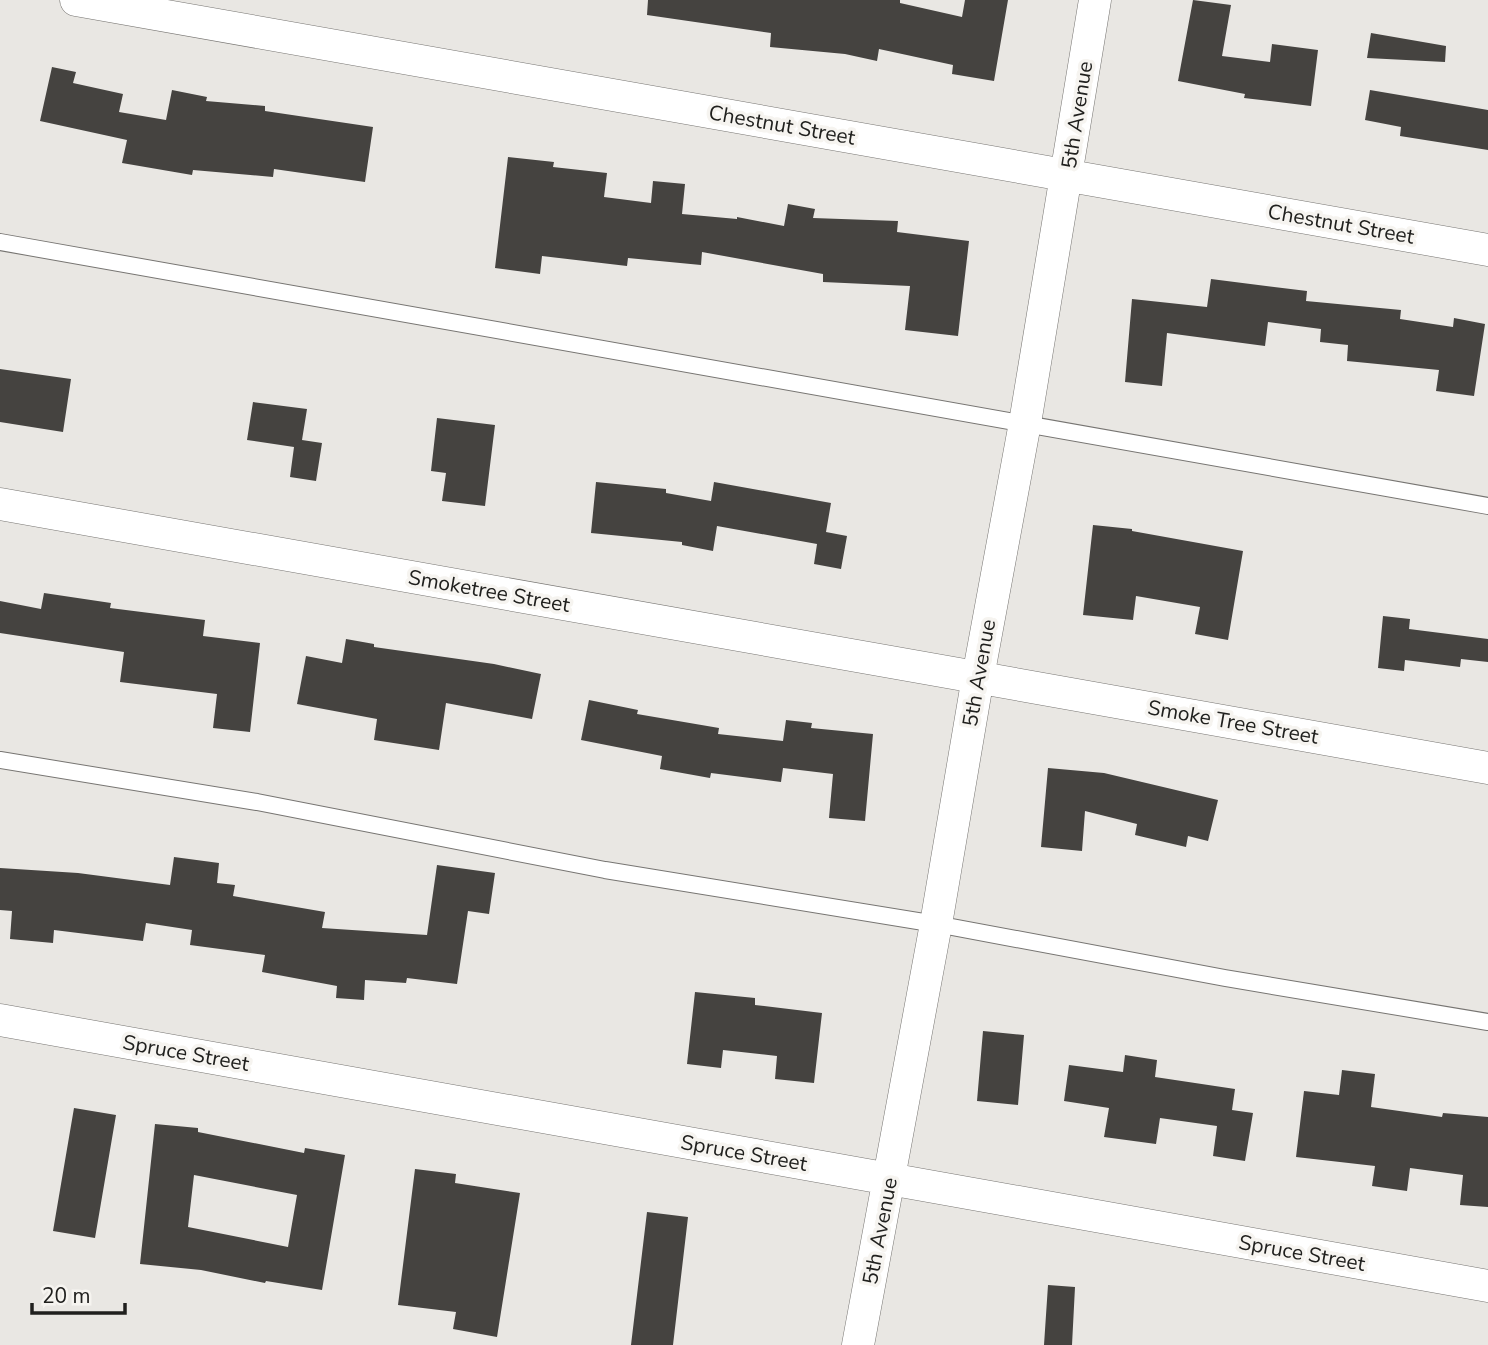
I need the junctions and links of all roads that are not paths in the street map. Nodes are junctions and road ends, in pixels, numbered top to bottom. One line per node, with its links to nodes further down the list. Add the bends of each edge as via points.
1 (76, 0): 3 (street, Chestnut Street)
2 (1095, 0): 3 (street, 5th Avenue)
3 (1068, 175): 5 (street, Chestnut Street); 6 (street, 5th Avenue)
4 (0, 242): 6 (lane)
5 (1488, 250)
6 (1025, 423): 8 (lane); 9 (street, 5th Avenue)
7 (0, 504): 9 (street, Smoketree Street)
8 (1488, 506)
9 (978, 677): 11 (street, Smoke Tree Street); 12 (street, 5th Avenue)
10 (0, 760): 12 (lane, via 257,802 605,870)
11 (1488, 768)
12 (936, 924): 14 (lane); 15 (street, 5th Avenue)
13 (0, 1020): 15 (street, Spruce Street)
14 (1488, 1022)
15 (890, 1178): 16 (street, Spruce Street); 17 (street, 5th Avenue)
16 (1488, 1286)
17 (858, 1345)

